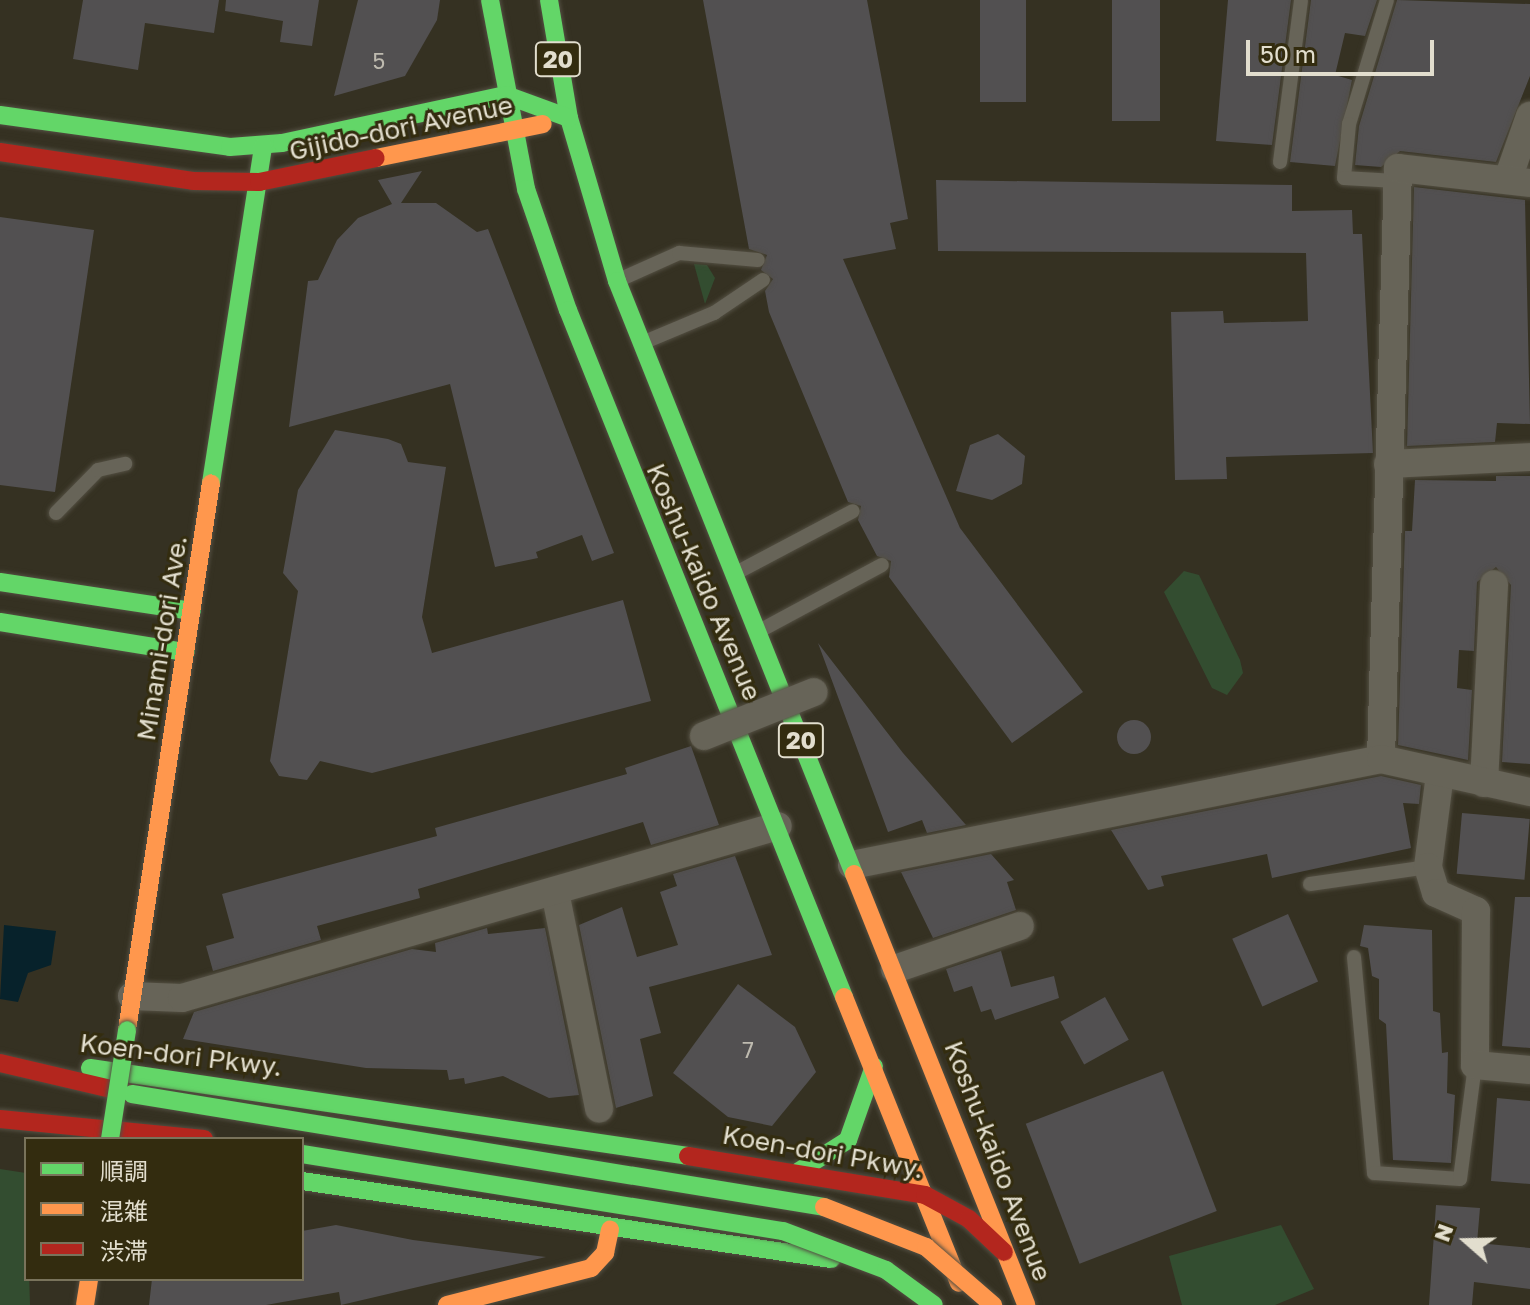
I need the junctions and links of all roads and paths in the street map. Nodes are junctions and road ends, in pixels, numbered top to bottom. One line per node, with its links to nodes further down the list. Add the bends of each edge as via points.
1 (490, 0): 5 (main road, Koshu-kaido Avenue / 20)
2 (549, 0): 8 (main road, Koshu-kaido Avenue / 20)
3 (1301, 0): 12 (lane)
4 (1387, 0): 13 (lane, via 1349,124 1344,178)
5 (506, 95): 8 (main road, Gijido-dori Avenue); 9 (main road, Koshu-kaido Avenue / 20); 10 (main road, Gijido-dori Avenue)
6 (0, 115): 10 (main road, Gijido-dori Avenue, via 198,145)
7 (1530, 116): 14 (street)
8 (569, 118): 9 (main road, Gijido-dori Avenue); 18 (main road, Koshu-kaido Avenue / 20)
9 (513, 131): 15 (main road, Gijido-dori Avenue); 39 (main road, Koshu-kaido Avenue / 20, via 526,189 637,493)
10 (263, 146): 15 (main road, Minami-dori Ave.)
11 (0, 152): 15 (main road, Gijido-dori Avenue, via 193,181)
12 (1280, 162)
13 (1396, 181): 14 (street, via 1398,168); 22 (street)
14 (1519, 181)
15 (259, 182): 29 (main road, Minami-dori Ave.)
16 (758, 260): 18 (lane, via 679,253)
17 (763, 280): 19 (lane, via 714,313)
18 (617, 281): 19 (main road, Koshu-kaido Avenue / 20)
19 (641, 344): 26 (main road, Koshu-kaido Avenue / 20)
20 (1530, 457): 22 (street)
21 (125, 464): 24 (lane, via 98,470)
22 (1388, 464): 35 (street)
23 (853, 511): 26 (lane)
24 (56, 513)
25 (882, 565): 31 (lane)
26 (733, 575): 31 (main road, Koshu-kaido Avenue / 20)
27 (0, 582): 29 (main road)
28 (1494, 584): 37 (street)
29 (192, 611): 32 (main road, Minami-dori Ave.)
30 (0, 622): 32 (main road)
31 (756, 633): 40 (main road, Koshu-kaido Avenue / 20)
32 (186, 652): 47 (main road, Minami-dori Ave.)
33 (814, 692): 34 (street, bridge)
34 (704, 736)
35 (1381, 759): 36 (street); 40 (street)
36 (1440, 774): 37 (street); 41 (street)
37 (1484, 783): 38 (street)
38 (1530, 792)
39 (778, 826): 43 (street); 50 (main road, Koshu-kaido Avenue / 20)
40 (852, 865): 46 (main road, Koshu-kaido Avenue / 20)
41 (1428, 867): 42 (lane); 49 (street, via 1436,893 1476,911)
42 (1310, 884)
43 (555, 892): 47 (street, via 182,998); 52 (street)
44 (1020, 926): 46 (street)
45 (1354, 957): 49 (lane, via 1374,1173 1460,1179)
46 (895, 969): 62 (main road, Koshu-kaido Avenue / 20)
47 (132, 996): 55 (main road, Minami-dori Ave., bridge)
48 (0, 1062): 58 (main road, Koen-dori Pkwy., via 136,1072); 69 (main road, bridge, via 132,1094 814,1203 926,1247)
49 (1475, 1065): 51 (street)
50 (874, 1066): 58 (main road, via 848,1140); 60 (main road, Koshu-kaido Avenue / 20)
51 (1530, 1070)
52 (599, 1109)
53 (0, 1121): 54 (main road); 56 (main road, via 127,1127)
54 (59, 1137)
55 (110, 1137)
56 (191, 1137)
57 (304, 1154): 67 (main road, bridge, via 783,1231 886,1270)
58 (799, 1171): 60 (main road, Koen-dori Pkwy.)
59 (304, 1181): 61 (main road)
60 (925, 1195): 62 (main road, Koen-dori Pkwy., via 969,1219); 63 (main road, Koshu-kaido Avenue / 20)
61 (610, 1230): 63 (main road); 66 (main road, via 605,1253 591,1268)
62 (1007, 1254): 63 (main road); 70 (main road, Koshu-kaido Avenue / 20)
63 (954, 1269): 68 (main road, Koshu-kaido Avenue / 20)
64 (89, 1281): 65 (main road)
65 (85, 1305)
66 (447, 1305)
67 (934, 1305)
68 (966, 1305)
69 (993, 1305)
70 (1026, 1305)

